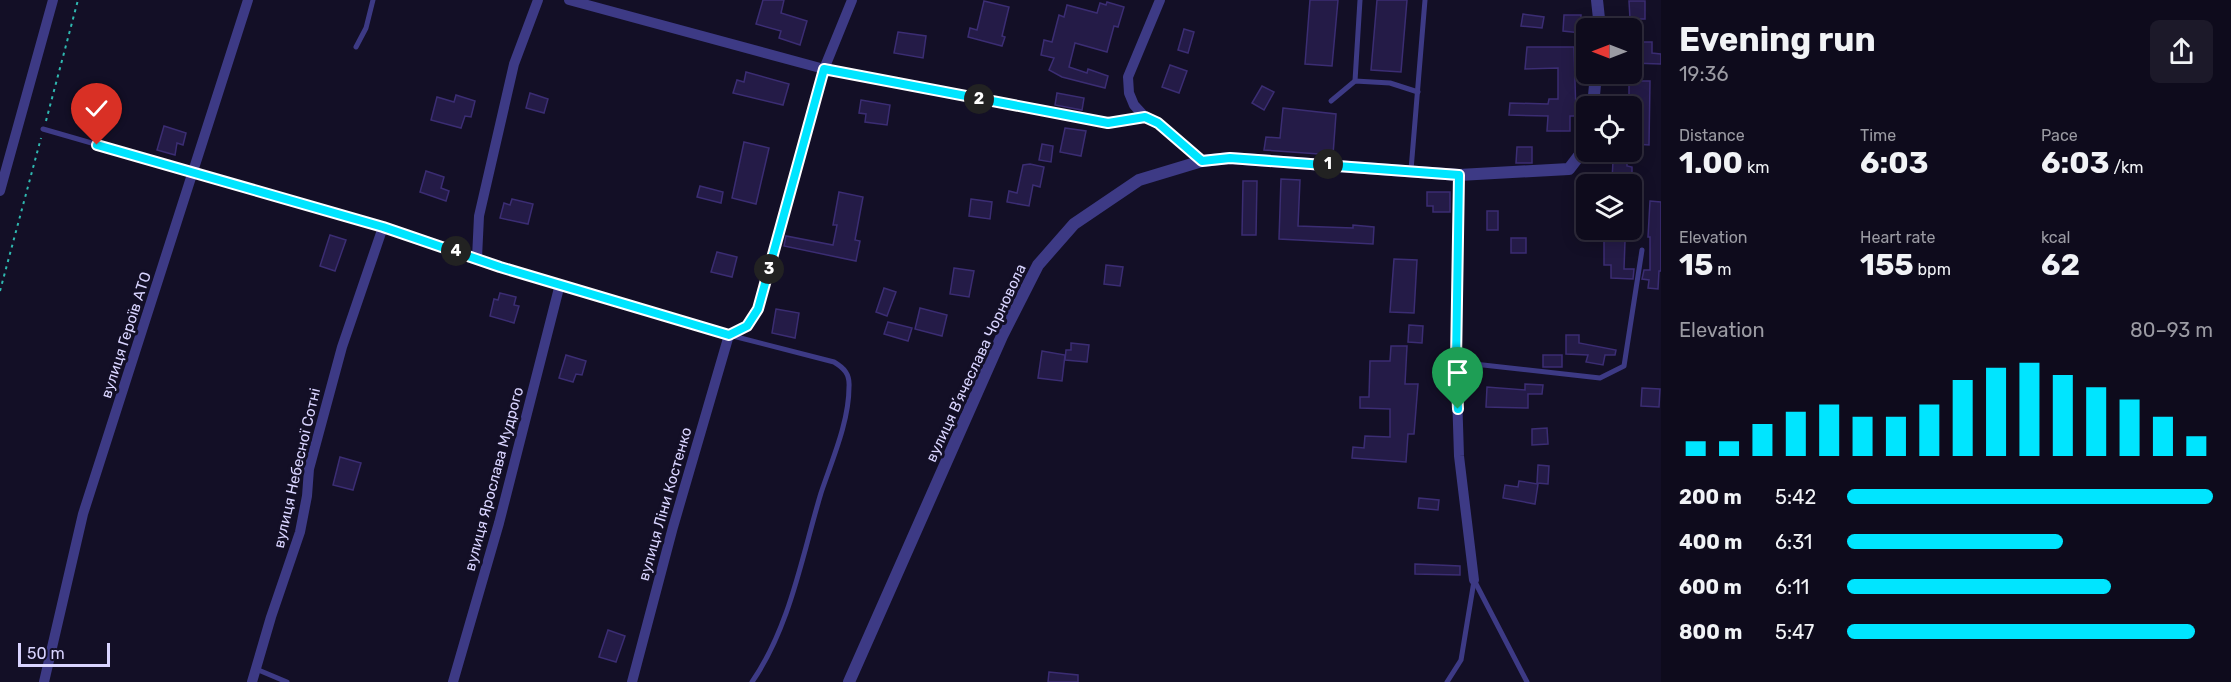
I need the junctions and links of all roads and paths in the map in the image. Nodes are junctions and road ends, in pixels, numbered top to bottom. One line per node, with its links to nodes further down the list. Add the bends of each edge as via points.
1 (53, 0): 25 (street)
2 (78, 0): 19 (path)
3 (248, 0): 23 (street, вулиця Героїв АТО)
4 (373, 0): 13 (lane)
5 (538, 0): 28 (street, via 513,64 479,216)
6 (569, 0): 14 (street)
7 (852, 0): 14 (street)
8 (1160, 0): 18 (street, via 1128,77 1134,105)
9 (1360, 0): 15 (lane)
10 (1425, 0): 16 (lane)
11 (1597, 0): 12 (street)
12 (1599, 18)
13 (356, 47)
14 (824, 69): 18 (street, via 1108,123); 31 (street, via 758,309 747,326)
15 (1355, 81): 16 (lane, via 1390,84); 17 (lane)
16 (1418, 92): 22 (lane)
17 (1331, 101)
18 (1145, 117): 21 (street, via 1158,123)
19 (43, 129): 23 (lane); 30 (path)
20 (1576, 160): 24 (street, вулиця Вʼячеслава Чорновола, via 1569,169)
21 (1202, 161): 22 (street, вулиця Вʼячеслава Чорновола, via 1230,158); 41 (street, вулиця Вʼячеслава Чорновола, via 1139,180 1074,224 1038,265 1002,336)
22 (1411, 170): 24 (street, вулиця Вʼячеслава Чорновола)
23 (194, 173): 26 (lane); 35 (street, вулиця Героїв АТО, via 83,514)
24 (1459, 175): 32 (street)
25 (0, 191)
26 (383, 227): 28 (lane); 34 (street, вулиця Небесної Сотні, via 339,357 309,469 300,532)
27 (1642, 250): 32 (lane, via 1624,366 1600,378)
28 (477, 258): 29 (lane)
29 (560, 284): 31 (lane); 38 (street, вулиця Ярослава Мудрого, via 499,523)
30 (0, 291)
31 (729, 335): 39 (street, вулиця Ліни Костенко); 40 (lane, via 834,362 843,367 850,386 785,613)
32 (1456, 362): 33 (street, via 1459,456)
33 (1474, 580): 42 (lane, via 1461,660); 43 (lane)
34 (256, 669): 36 (street, вулиця Небесної Сотні); 37 (lane)
35 (44, 682)
36 (252, 682)
37 (287, 682)
38 (453, 682)
39 (632, 682)
40 (752, 682)
41 (849, 682)
42 (1447, 682)
43 (1527, 682)

